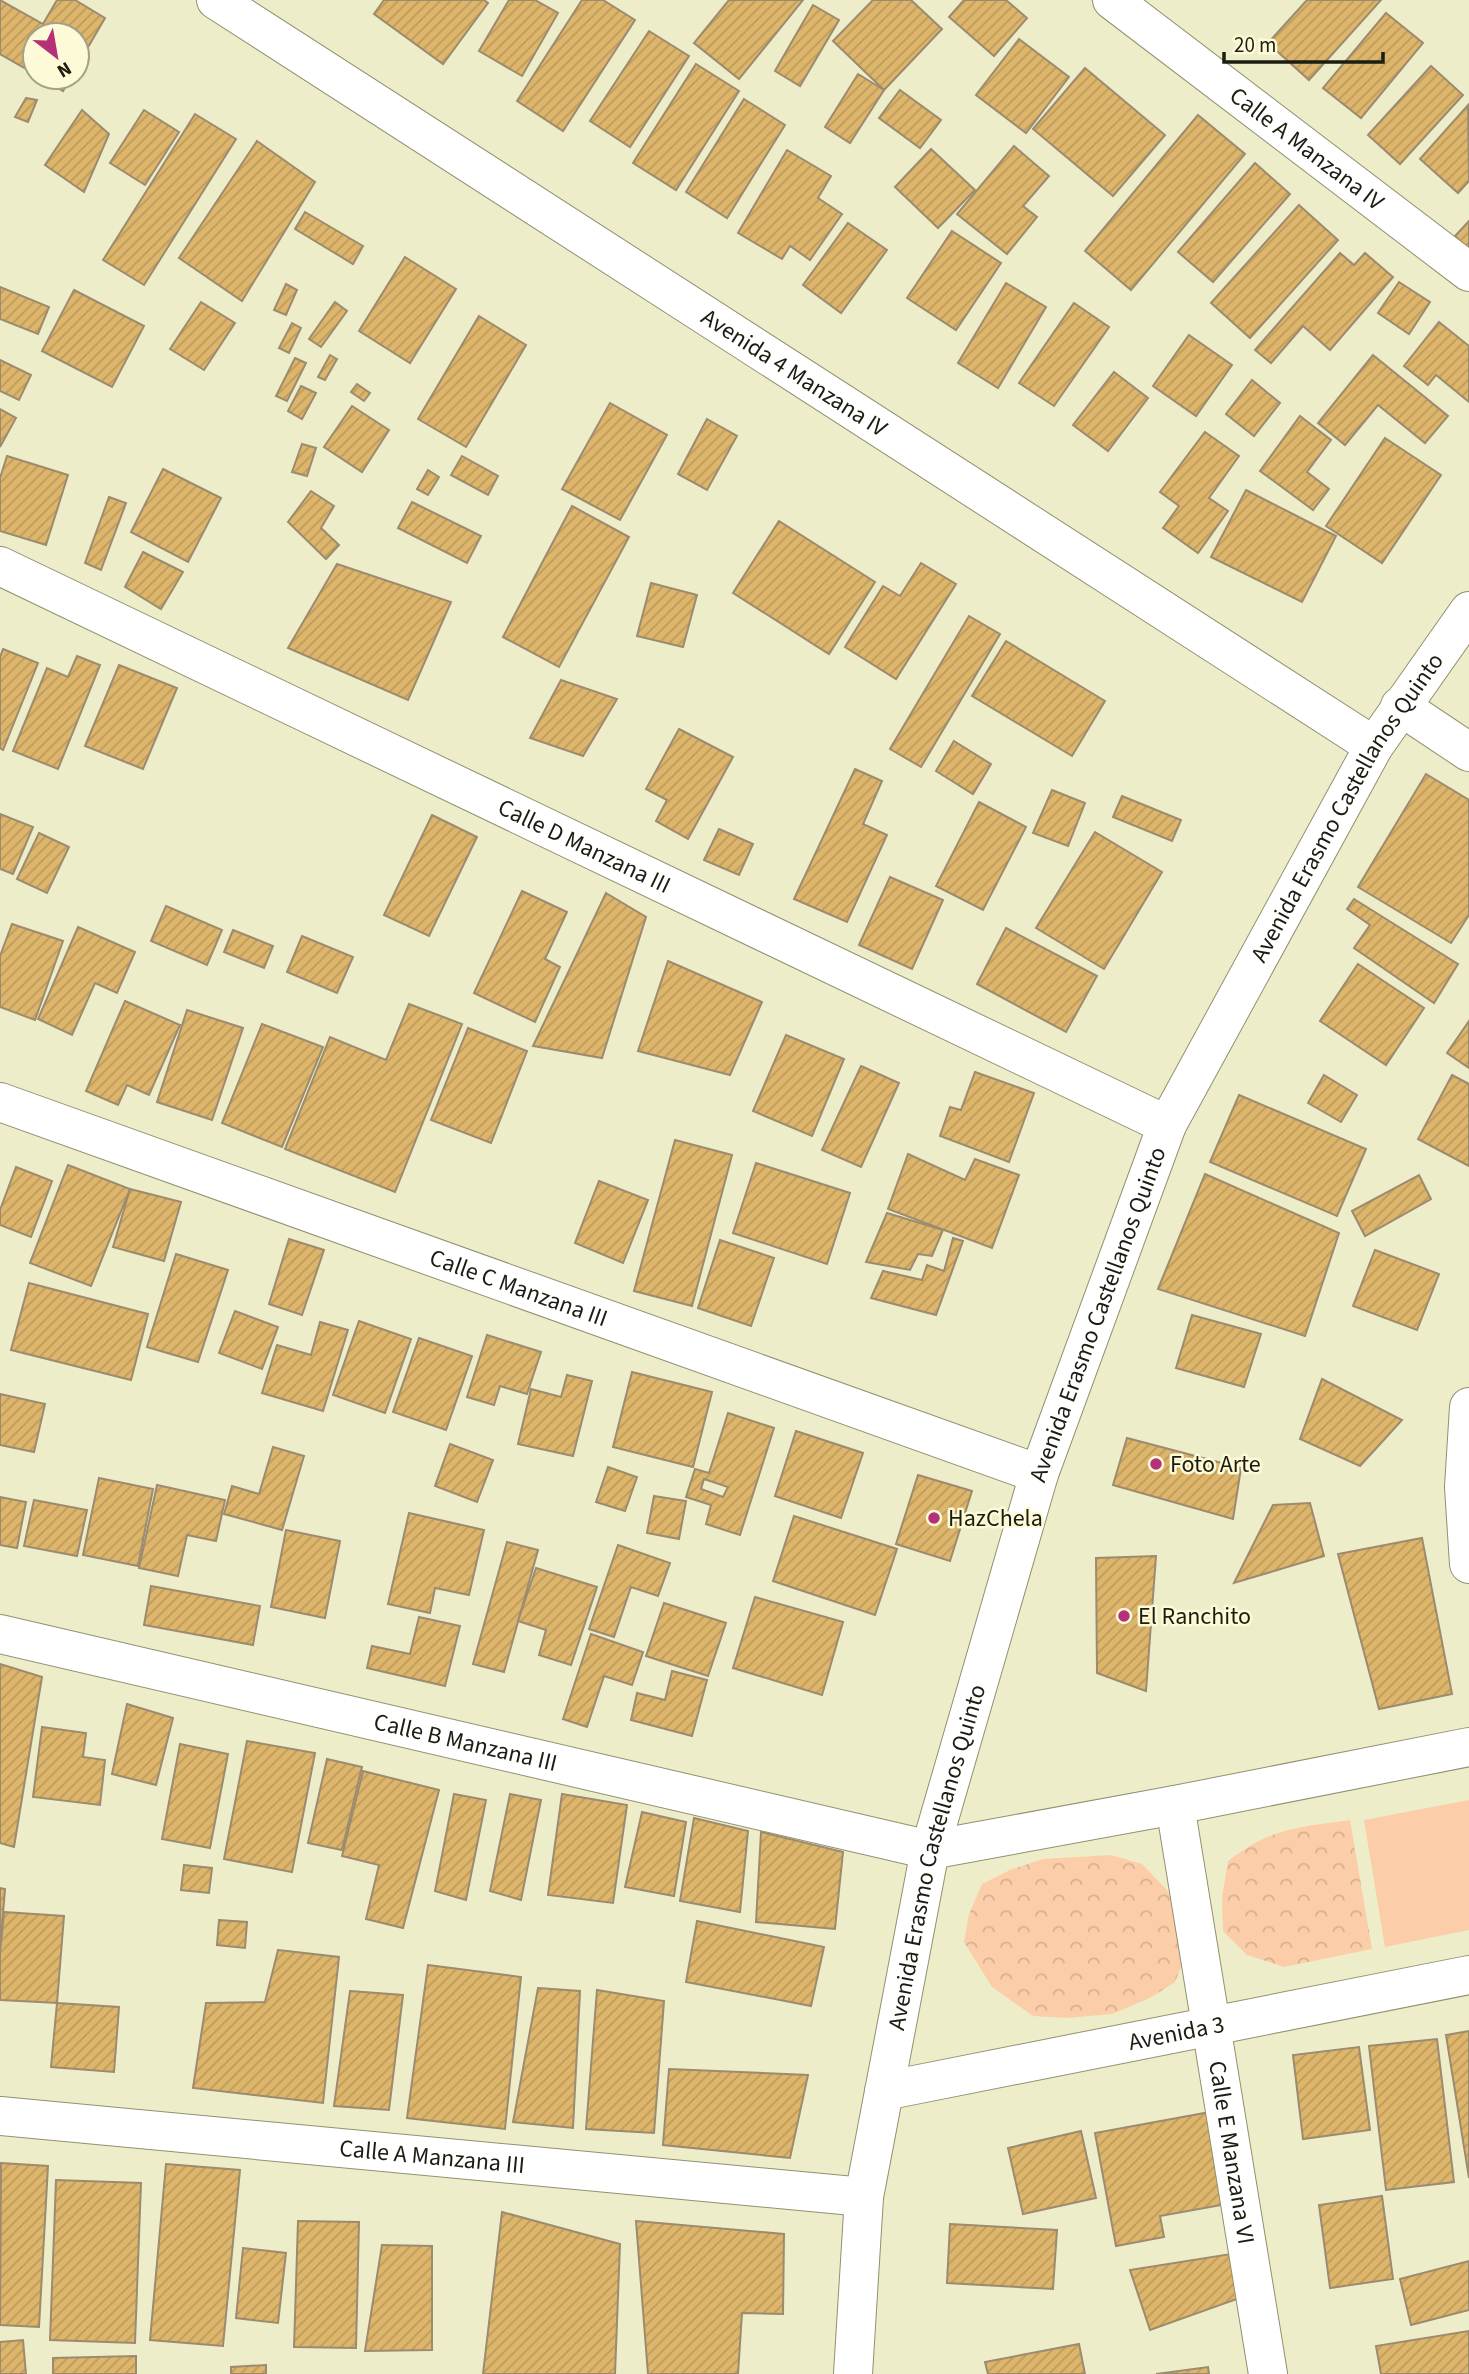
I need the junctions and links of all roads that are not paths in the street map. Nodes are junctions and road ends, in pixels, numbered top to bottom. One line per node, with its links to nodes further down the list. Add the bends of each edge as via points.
1 (216, 0): 7 (street, Avenida 4 Manzana IV)
2 (1112, 0): 3 (street, Calle A Manzana IV)
3 (1469, 272)
4 (0, 566): 10 (street, Calle D Manzana III)
5 (1469, 611): 6 (street, Avenida Erasmo Castellanos Quinto)
6 (1400, 706): 7 (street, Avenida Erasmo Castellanos Quinto); 8 (street)
7 (1374, 746): 10 (street, Avenida Erasmo Castellanos Quinto)
8 (1469, 752)
9 (0, 1102): 12 (street, Calle C Manzana III)
10 (1167, 1125): 12 (street, Avenida Erasmo Castellanos Quinto)
11 (1469, 1407): 13 (street, via 1464,1487)
12 (1039, 1474): 17 (street, Avenida Erasmo Castellanos Quinto)
13 (1469, 1564)
14 (0, 1634): 17 (street, Calle B Manzana III)
15 (1469, 1746): 16 (street)
16 (1175, 1805): 17 (street); 19 (street, Calle E Manzana VI)
17 (930, 1850): 20 (street, Avenida Erasmo Castellanos Quinto)
18 (1469, 1975): 19 (street, Avenida 3)
19 (1211, 2027): 20 (street, Avenida 3); 24 (street, Calle E Manzana VI)
20 (884, 2091): 22 (street, Avenida Erasmo Castellanos Quinto)
21 (0, 2116): 22 (street, Calle A Manzana III)
22 (864, 2197): 23 (street, Avenida Erasmo Castellanos Quinto)
23 (853, 2374)
24 (1268, 2374)

